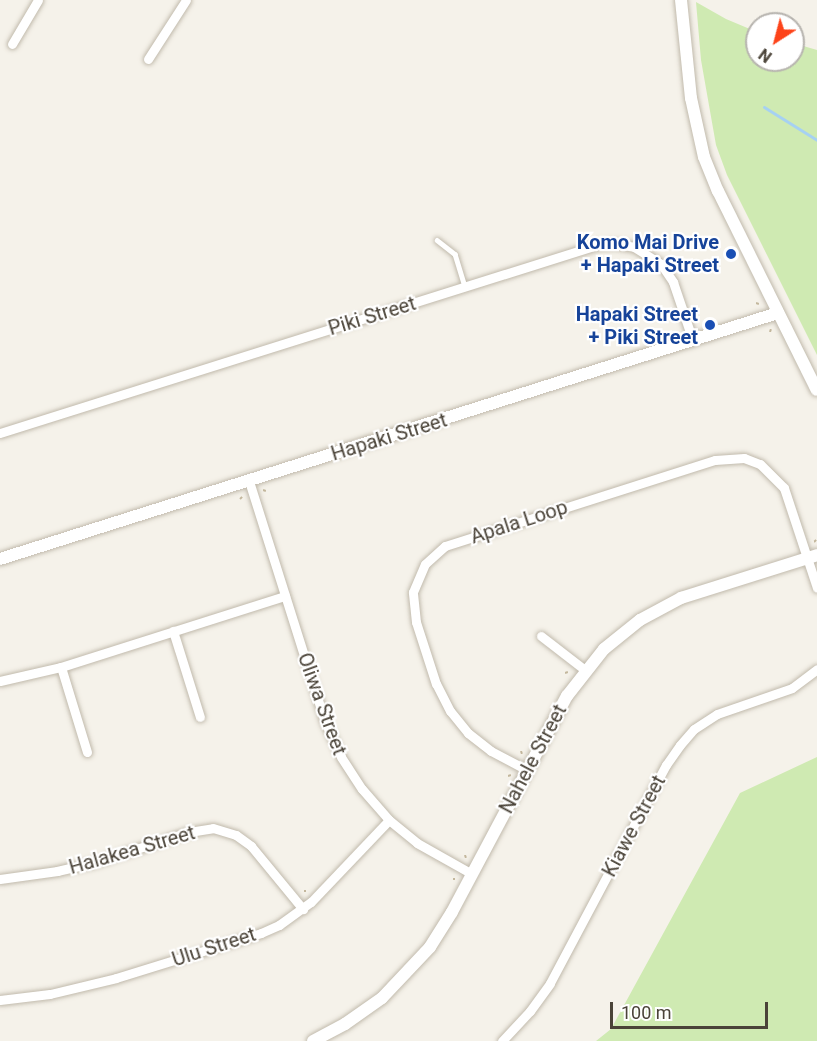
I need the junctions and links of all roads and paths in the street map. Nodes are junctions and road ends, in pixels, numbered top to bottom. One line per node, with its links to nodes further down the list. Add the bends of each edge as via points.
1 (38, 0): 4 (street)
2 (186, 0): 5 (street)
3 (681, 0): 8 (street, via 691,98 704,156)
4 (12, 44)
5 (148, 59)
6 (437, 240): 7 (lane, via 455,254)
7 (465, 287): 9 (street, Piki Street, via 597,245 626,245 653,257 668,273); 11 (street, Piki Street)
8 (778, 313): 9 (street, Hapaki Street); 10 (street)
9 (693, 341): 12 (street, Hapaki Street)
10 (817, 390)
11 (0, 433)
12 (249, 481): 14 (street, Hapaki Street); 16 (street, Oliwa Street)
13 (812, 556): 15 (street); 21 (street, Nahele Street, via 666,605 626,630); 25 (street, Apala Loop, via 784,488 760,464 735,457 467,538 437,552 419,573 413,603 436,684 450,711 468,733)
14 (0, 559)
15 (817, 588)
16 (285, 596): 17 (street); 26 (street, Oliwa Street, via 332,740 362,789)
17 (173, 631): 19 (street); 23 (street)
18 (541, 636): 21 (street)
19 (61, 667): 22 (street); 24 (street)
20 (817, 669): 32 (street, Kiawe Street, via 792,688 717,714 694,729 680,745 550,983)
21 (585, 670): 25 (street, Nahele Street)
22 (0, 681)
23 (200, 717)
24 (87, 752)
25 (527, 770): 27 (street, Nahele Street)
26 (389, 820): 27 (street, Oliwa Street, via 417,843); 29 (street, Ulu Street)
27 (472, 874): 31 (street, Nahele Street, via 438,935 408,974 367,1010)
28 (0, 879): 29 (street, Halakea Street, via 78,866 213,828 236,835 251,846)
29 (303, 909): 30 (street, Ulu Street, via 261,933 116,978 50,994)
30 (0, 1000)
31 (313, 1041)
32 (502, 1041)

